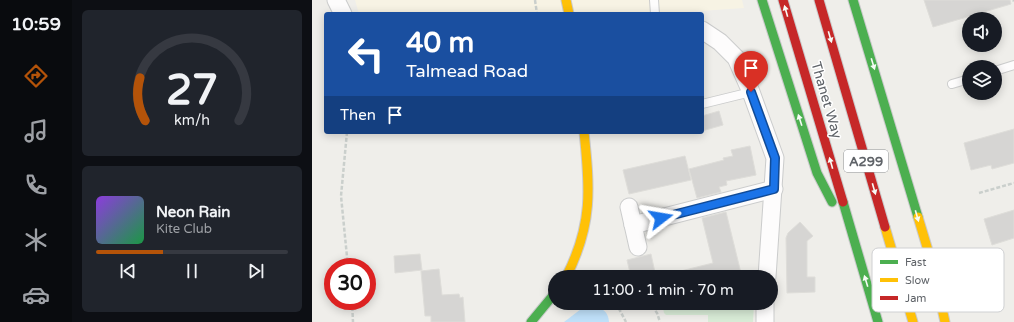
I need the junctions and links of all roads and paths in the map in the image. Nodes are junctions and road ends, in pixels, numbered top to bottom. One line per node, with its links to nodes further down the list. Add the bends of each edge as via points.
1 (336, 0): 9 (street)
2 (535, 0): 10 (path)
3 (566, 0): 11 (main road)
4 (654, 0): 12 (lane)
5 (762, 0): 27 (main road, one-way to 5, via 817,173)
6 (783, 0): 27 (main road, Thanet Way / A299, one-way to 6)
7 (819, 0): 29 (main road, Thanet Way / A299, one-way to 29)
8 (853, 0): 30 (main road, A299, one-way to 30)
9 (342, 12)
10 (537, 12)
11 (569, 12)
12 (655, 12)
13 (704, 31): 18 (street, via 720,42 736,58)
14 (1014, 65): 15 (lane)
15 (1002, 69)
16 (962, 80): 17 (lane)
17 (952, 84)
18 (751, 92): 19 (lane); 23 (street, via 775,158)
19 (704, 104)
20 (347, 134): 31 (path, via 341,196)
21 (584, 134): 32 (main road, via 588,196 586,228)
22 (1014, 183): 24 (path)
23 (774, 189): 26 (street); 33 (street)
24 (978, 193)
25 (629, 207): 26 (street)
26 (633, 225): 28 (street)
27 (855, 246): 35 (main road, Thanet Way / A299, one-way to 27)
28 (638, 247)
29 (891, 248)
30 (926, 248)
31 (347, 258)
32 (569, 270)
33 (768, 270)
34 (548, 301): 45 (main road)
35 (872, 302)
36 (352, 310): 44 (path)
37 (620, 310): 46 (path)
38 (655, 310): 47 (path)
39 (765, 310): 48 (street)
40 (875, 312): 49 (main road, Thanet Way / A299, one-way to 40)
41 (910, 312): 50 (main road, Thanet Way / A299, one-way to 50)
42 (943, 312): 51 (main road, A299)
43 (949, 312): 52 (main road)
44 (353, 322)
45 (531, 322)
46 (626, 322)
47 (660, 322)
48 (765, 322)
49 (878, 322)
50 (913, 322)
51 (945, 322)
52 (953, 322)

